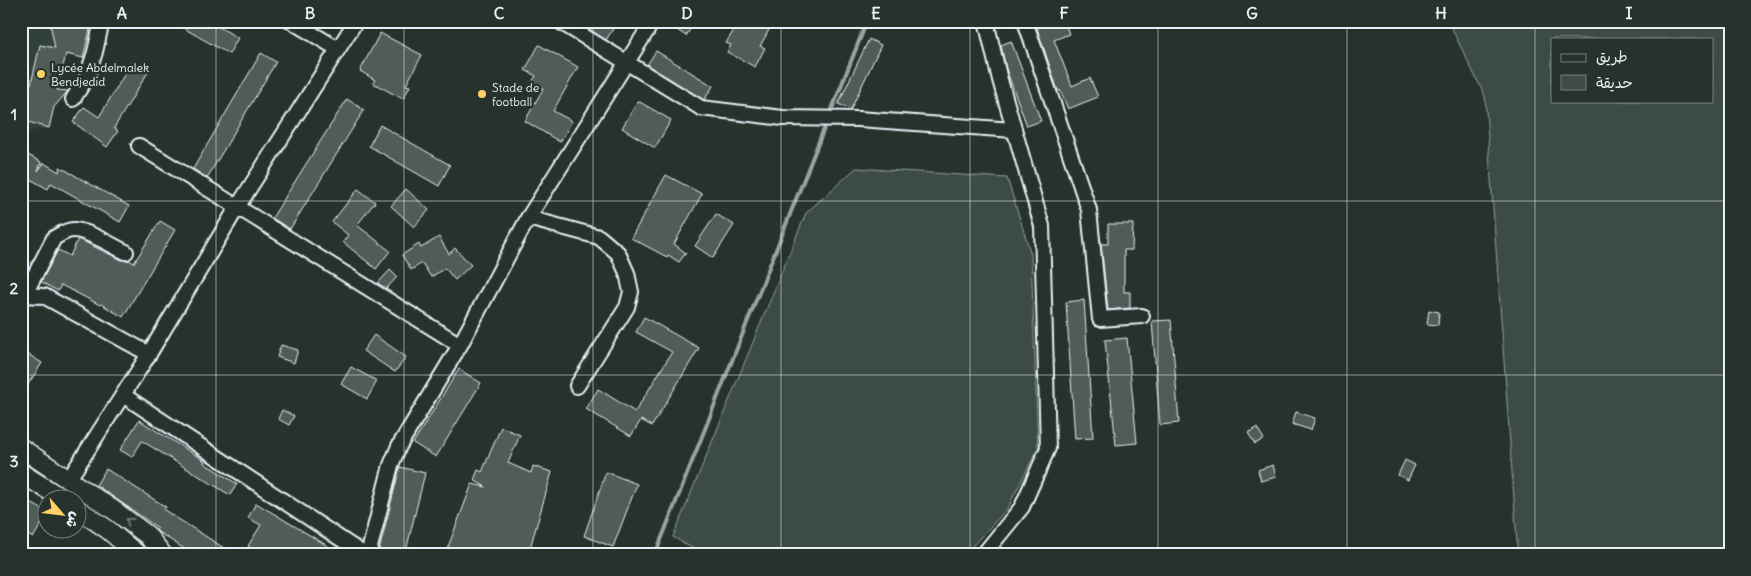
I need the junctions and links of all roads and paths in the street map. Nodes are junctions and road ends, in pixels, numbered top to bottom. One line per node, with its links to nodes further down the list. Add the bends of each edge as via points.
1 (102, 21): 10 (street, via 87,76)
2 (291, 21): 8 (street)
3 (356, 21): 8 (street)
4 (559, 21): 9 (street)
5 (653, 21): 9 (street)
6 (986, 21): 11 (street)
7 (1025, 21): 17 (street, via 1088,210 1100,319)
8 (338, 49): 13 (street)
9 (628, 62): 11 (street, via 701,108 783,118 858,119); 14 (street)
10 (73, 99)
11 (1014, 130): 30 (street, via 1042,226 1048,448 1022,507)
12 (139, 146): 13 (street)
13 (238, 206): 18 (street); 19 (street)
14 (528, 218): 18 (street); 20 (street, via 599,238 618,253 627,273 631,292 627,307)
15 (126, 252): 16 (street, via 84,232 72,230 62,233 54,238)
16 (24, 290): 19 (street, via 44,296)
17 (1142, 316)
18 (460, 345): 29 (street, via 411,425 391,465)
19 (149, 354): 21 (street)
20 (577, 386)
21 (123, 395): 24 (street); 29 (street)
22 (21, 448): 24 (main road)
23 (21, 473): 25 (main road)
24 (69, 479): 28 (main road, one-way to 24, via 147,535)
25 (45, 488)
26 (88, 516): 27 (main road)
27 (138, 555)
28 (163, 555)
29 (366, 555)
30 (982, 555)

